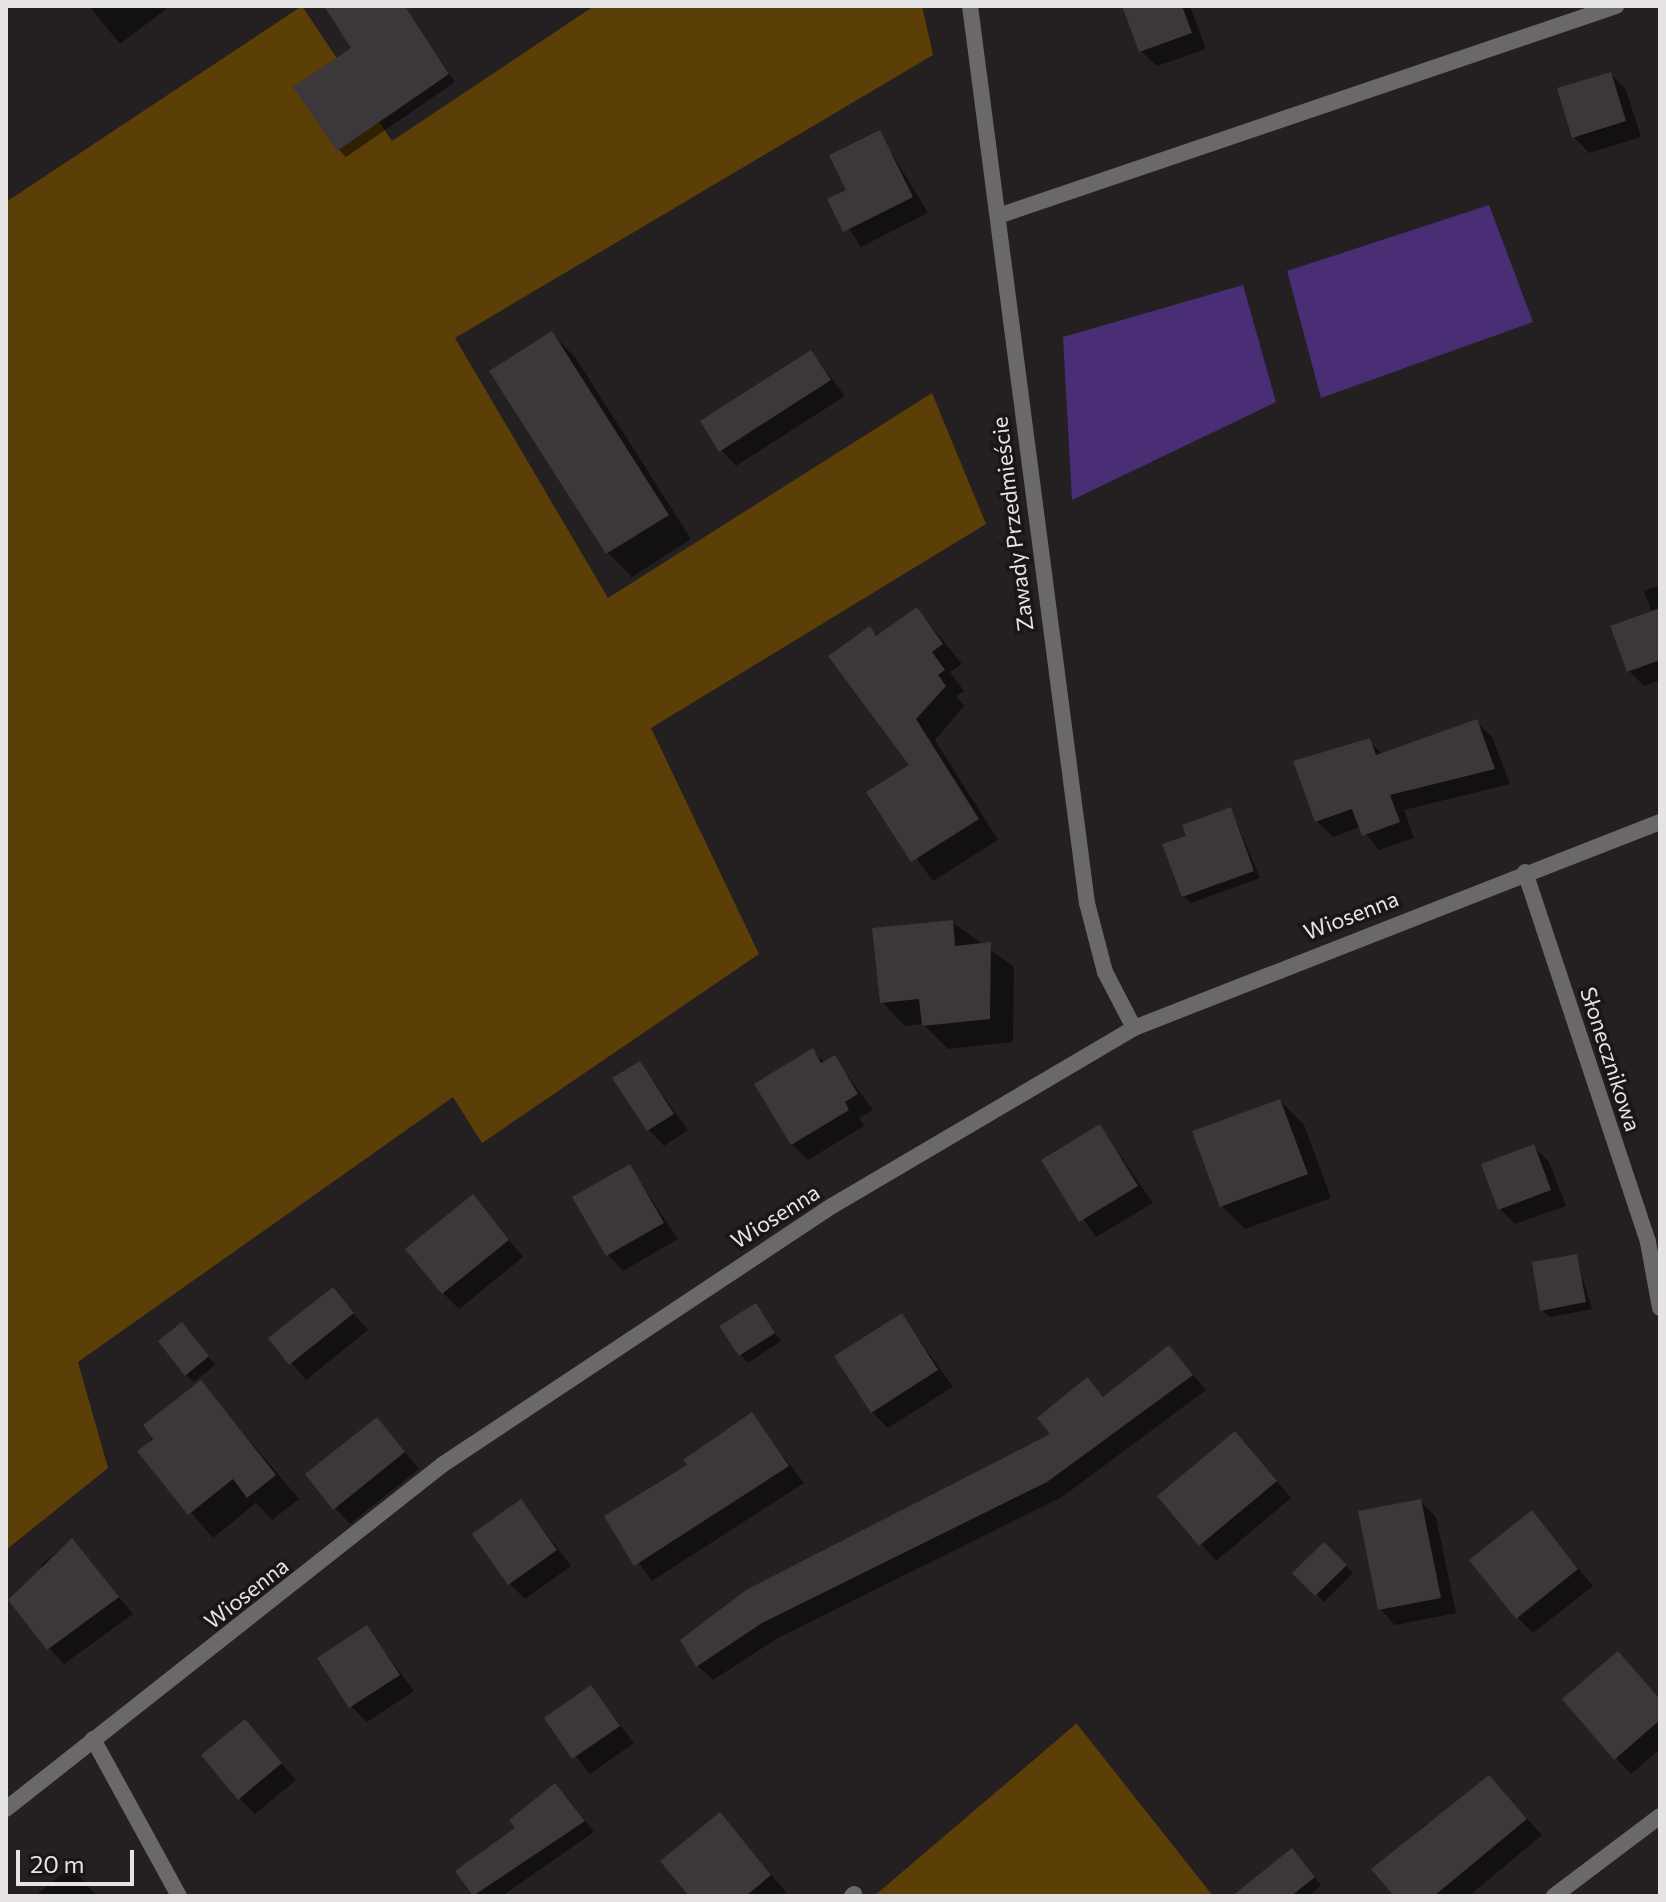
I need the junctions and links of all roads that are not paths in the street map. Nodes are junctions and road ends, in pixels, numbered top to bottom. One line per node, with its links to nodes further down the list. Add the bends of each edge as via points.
1 (970, 6): 3 (street, Zawady Przedmieście)
2 (1616, 6): 3 (street)
3 (998, 216): 6 (street, Zawady Przedmieście, via 1040,584 1087,903 1105,972)
4 (1660, 822): 5 (street, Wiosenna)
5 (1525, 872): 6 (street, Wiosenna); 7 (street, Słonecznikowa, via 1648,1242)
6 (1134, 1028): 8 (street, Wiosenna, via 640,1327 442,1465)
7 (1660, 1308)
8 (93, 1739): 9 (street, Wiosenna); 11 (street)
9 (6, 1809)
10 (1660, 1816): 12 (street)
11 (179, 1896)
12 (1554, 1896)

